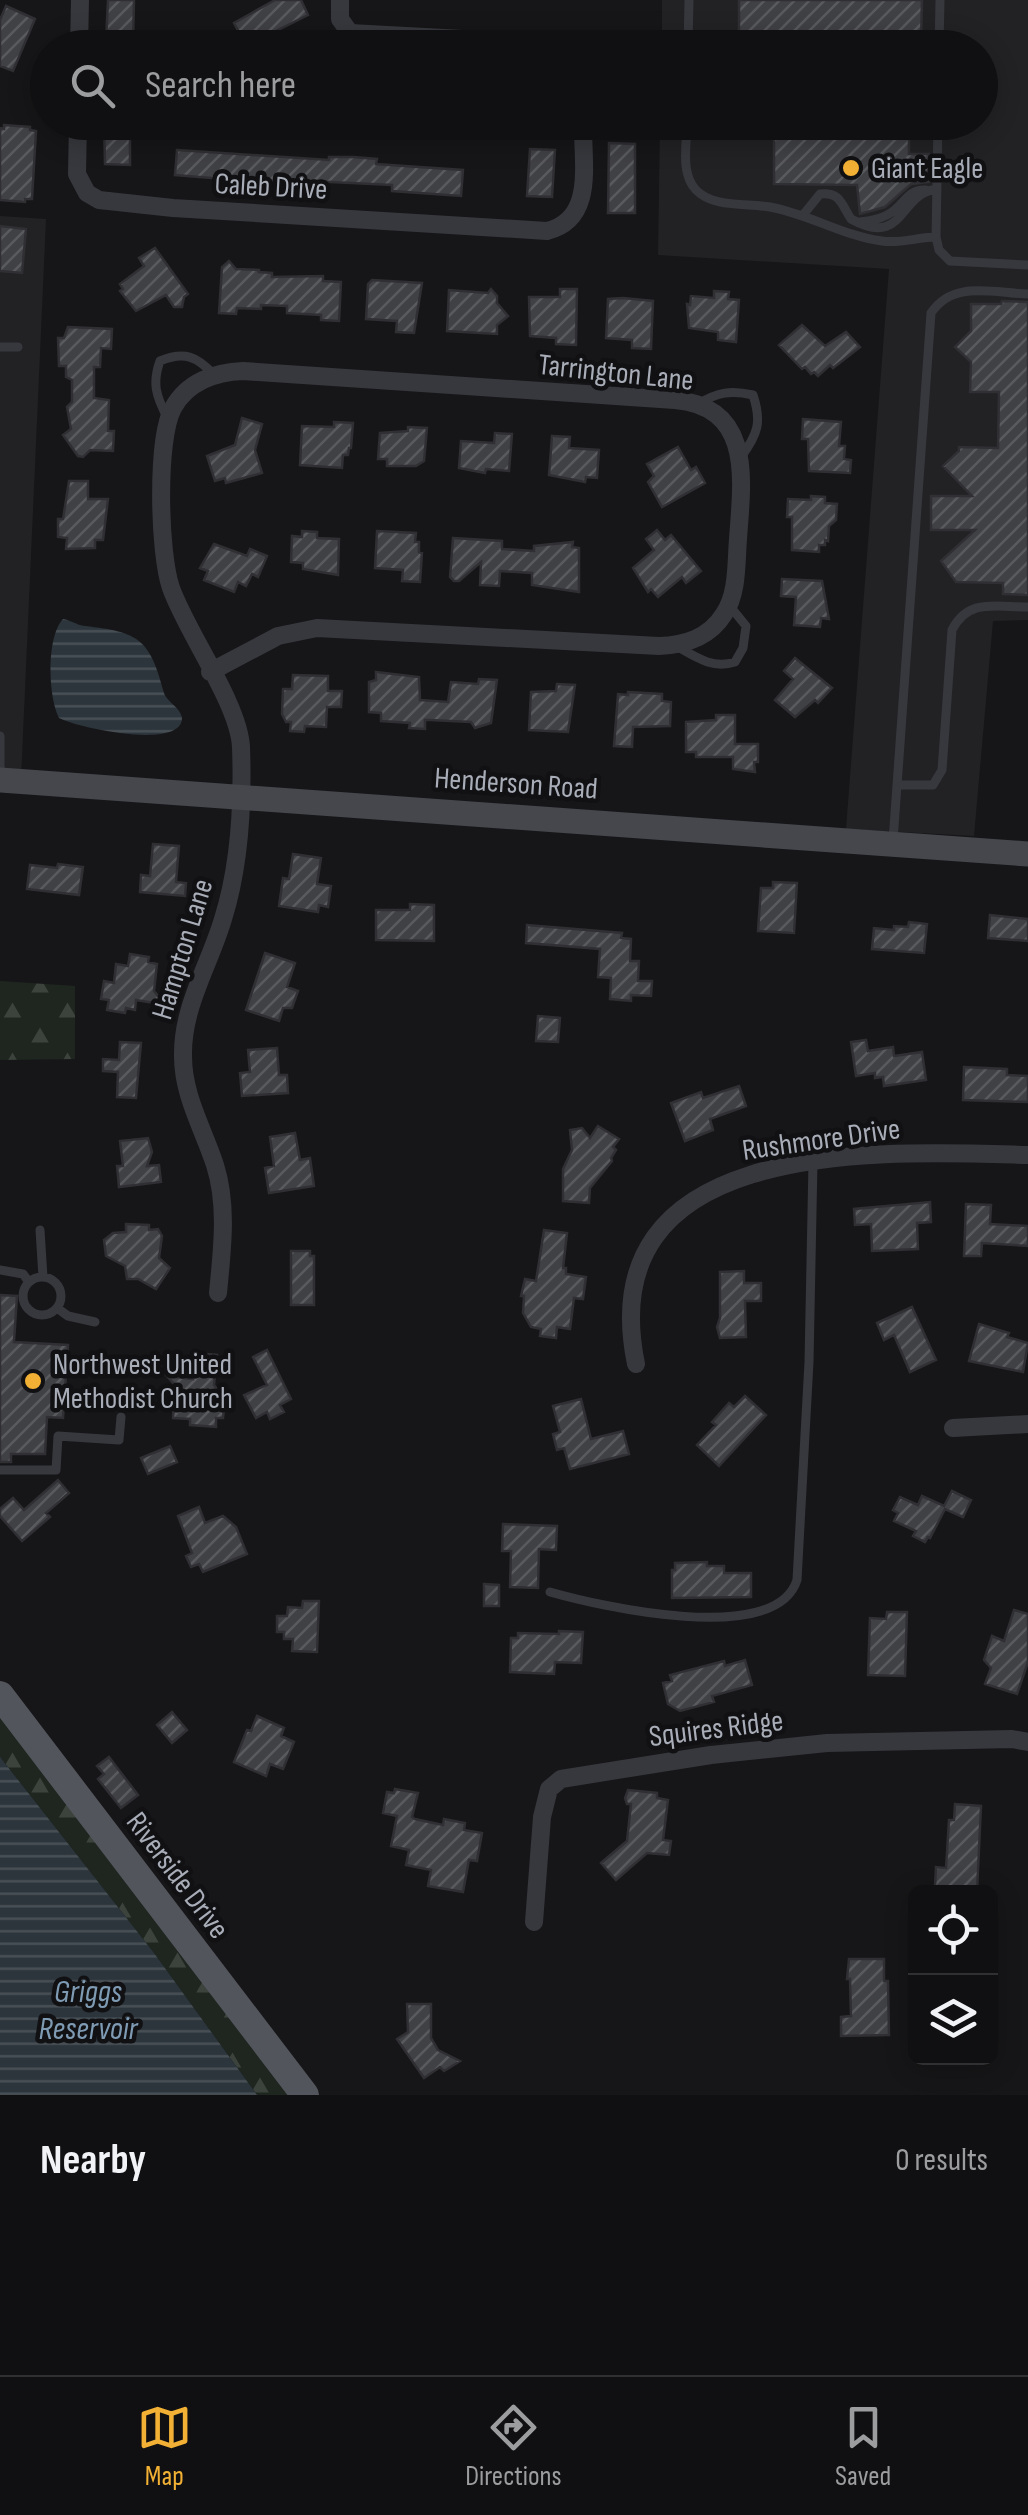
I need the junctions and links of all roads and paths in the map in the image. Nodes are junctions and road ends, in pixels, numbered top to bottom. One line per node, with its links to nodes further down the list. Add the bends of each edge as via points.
1 (80, 0): 5 (street)
2 (340, 0): 6 (street)
3 (689, 0): 7 (lane)
4 (940, 0): 8 (lane)
5 (79, 30)
6 (348, 30)
7 (688, 30)
8 (939, 30)
9 (78, 140): 10 (street, Caleb Drive, via 79,180 100,200 527,230 557,228 580,207)
10 (582, 140)
11 (687, 140): 14 (lane, via 686,176 698,192 713,201)
12 (936, 140): 13 (lane)
13 (932, 190): 14 (lane, via 886,228 857,222 832,193 820,194); 15 (lane)
14 (802, 216): 15 (lane, via 887,242)
15 (936, 236): 16 (lane, via 950,261)
16 (1028, 264)
17 (1028, 294): 30 (lane, via 956,291 931,313)
18 (0, 346): 19 (lane)
19 (18, 347)
20 (214, 374): 21 (street, Tarrington Lane); 22 (street, via 187,391); 22 (lane, via 199,358 176,354 160,360 156,398)
21 (698, 404): 23 (street, Tarrington Lane, via 724,423); 23 (lane, via 732,390 753,395 758,434)
22 (168, 420): 27 (street, via 162,496 169,582)
23 (741, 457): 24 (street)
24 (729, 604): 26 (street, via 710,630); 26 (lane, via 746,626 735,662 703,661)
25 (1028, 607): 30 (lane, via 974,607 959,616 952,630 942,770 933,785)
26 (676, 645): 27 (street, via 317,628 278,636)
27 (210, 672): 31 (street, via 240,736)
28 (0, 736): 29 (lane)
29 (0, 777): 31 (main road, Henderson Road)
30 (897, 786): 32 (lane)
31 (239, 796): 32 (main road, Henderson Road); 40 (street, Hampton Lane, via 224,918 184,1028 185,1085 222,1200)
32 (893, 843): 33 (main road, Henderson Road)
33 (1028, 854)
34 (1028, 1155): 35 (street, Rushmore Drive, via 868,1155)
35 (813, 1162): 43 (street, Rushmore Drive, via 718,1184 657,1233 634,1284); 48 (lane, via 809,1362 793,1593 745,1613 704,1617 607,1608)
36 (40, 1230): 38 (lane)
37 (0, 1270): 39 (lane, via 23,1274)
38 (43, 1277): 39 (lane); 41 (lane, via 60,1290)
39 (28, 1282): 41 (lane, via 23,1300 29,1310 40,1316)
40 (218, 1292)
41 (58, 1308): 42 (lane)
42 (95, 1322)
43 (636, 1364)
44 (121, 1417): 47 (lane, via 119,1440 58,1436 56,1470)
45 (1028, 1424): 46 (street)
46 (953, 1428)
47 (0, 1470)
48 (550, 1592)
49 (0, 1695): 52 (main road, Riverside Drive)
50 (1028, 1742): 51 (street, Squires Ridge, via 827,1743 562,1779 549,1789 542,1816)
51 (534, 1922)
52 (305, 2095)

